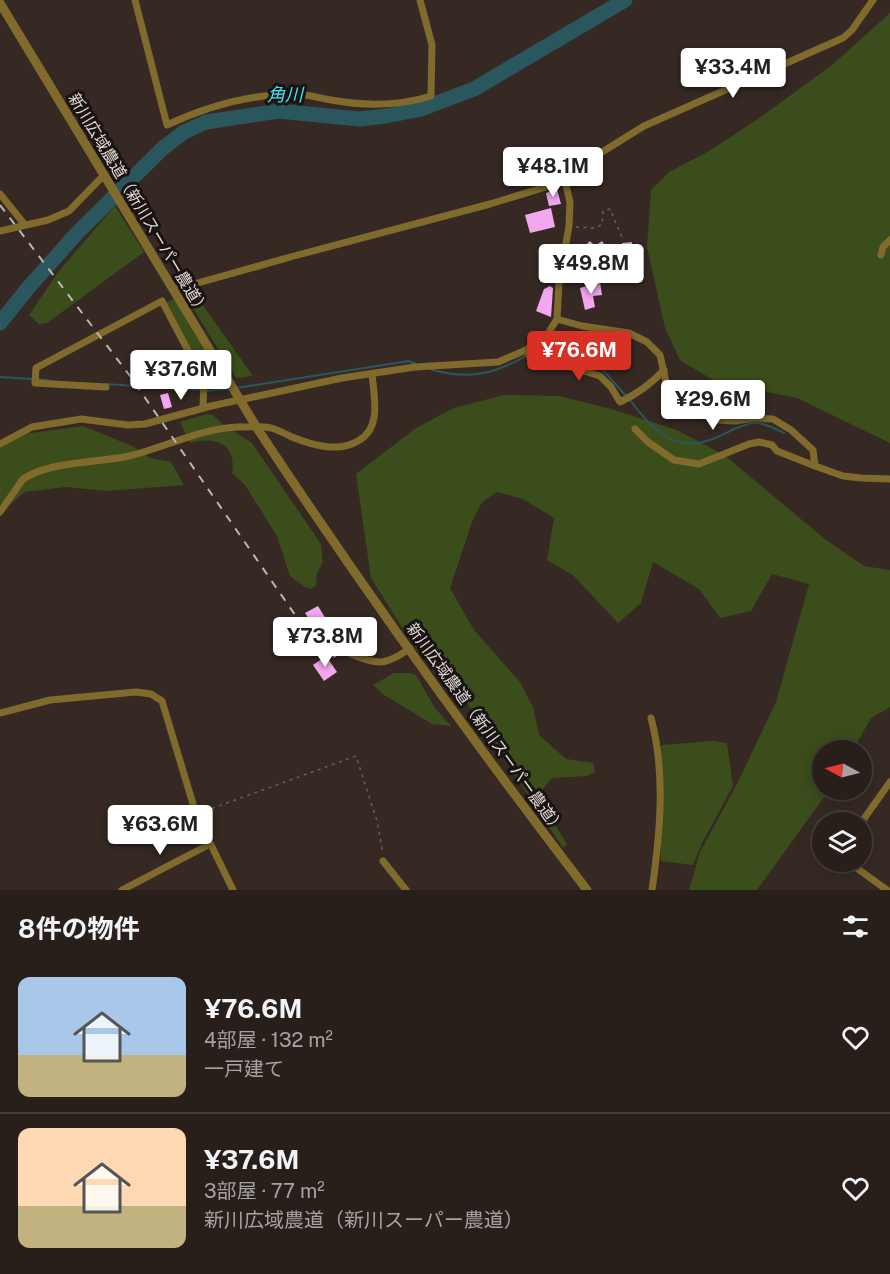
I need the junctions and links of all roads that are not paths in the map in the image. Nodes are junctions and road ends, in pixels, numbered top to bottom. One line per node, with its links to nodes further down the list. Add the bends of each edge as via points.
1 (135, 0): 2 (street, via 167,124 257,96 297,93 369,104 412,102 431,96 432,45)
2 (420, 0)
3 (873, 0): 6 (street, via 843,38 644,126 570,172)
4 (0, 3): 5 (street, 新川広域農道（新川スーパー農道）)
5 (106, 178): 8 (street, via 69,211); 12 (street, 新川広域農道（新川スーパー農道）)
6 (565, 181): 12 (street); 13 (street, via 570,226 559,283)
7 (0, 194): 8 (street)
8 (25, 225): 9 (street)
9 (0, 231)
10 (890, 240): 11 (street)
11 (881, 255)
12 (173, 290): 19 (street, 新川広域農道（新川スーパー農道）)
13 (557, 319): 14 (street, via 547,335); 15 (street, via 628,333 647,342 660,355)
14 (527, 350): 15 (street, via 531,360 541,358 600,376 620,402); 16 (street, via 498,362)
15 (664, 370): 22 (street, via 666,382 698,413 718,420 773,419 813,450)
16 (372, 374): 18 (street); 19 (street, via 375,419 357,442 325,447 271,428)
17 (106, 387): 18 (street, via 35,383 36,369 162,301 204,381)
18 (203, 408): 21 (street, via 145,424 81,419 32,427)
19 (257, 428): 24 (street, via 215,431 129,456 28,476); 25 (street, 新川広域農道（新川スーパー農道）)
20 (635, 429): 22 (street, via 674,460 699,464 759,442)
21 (0, 444)
22 (815, 466): 23 (street, via 843,476)
23 (890, 479)
24 (0, 512)
25 (410, 648): 26 (street, via 396,659 381,663); 37 (street, 新川広域農道（新川スーパー農道）, via 496,771)
26 (351, 654)
27 (0, 713): 31 (street, via 50,700 151,694 162,701 196,814)
28 (651, 718): 38 (street, via 657,740 660,803)
29 (890, 782): 30 (street)
30 (869, 812)
31 (210, 844): 34 (street); 35 (street)
32 (383, 861): 36 (street)
33 (862, 872): 39 (street)
34 (122, 890)
35 (233, 890)
36 (406, 890)
37 (587, 890)
38 (652, 890)
39 (887, 890)

